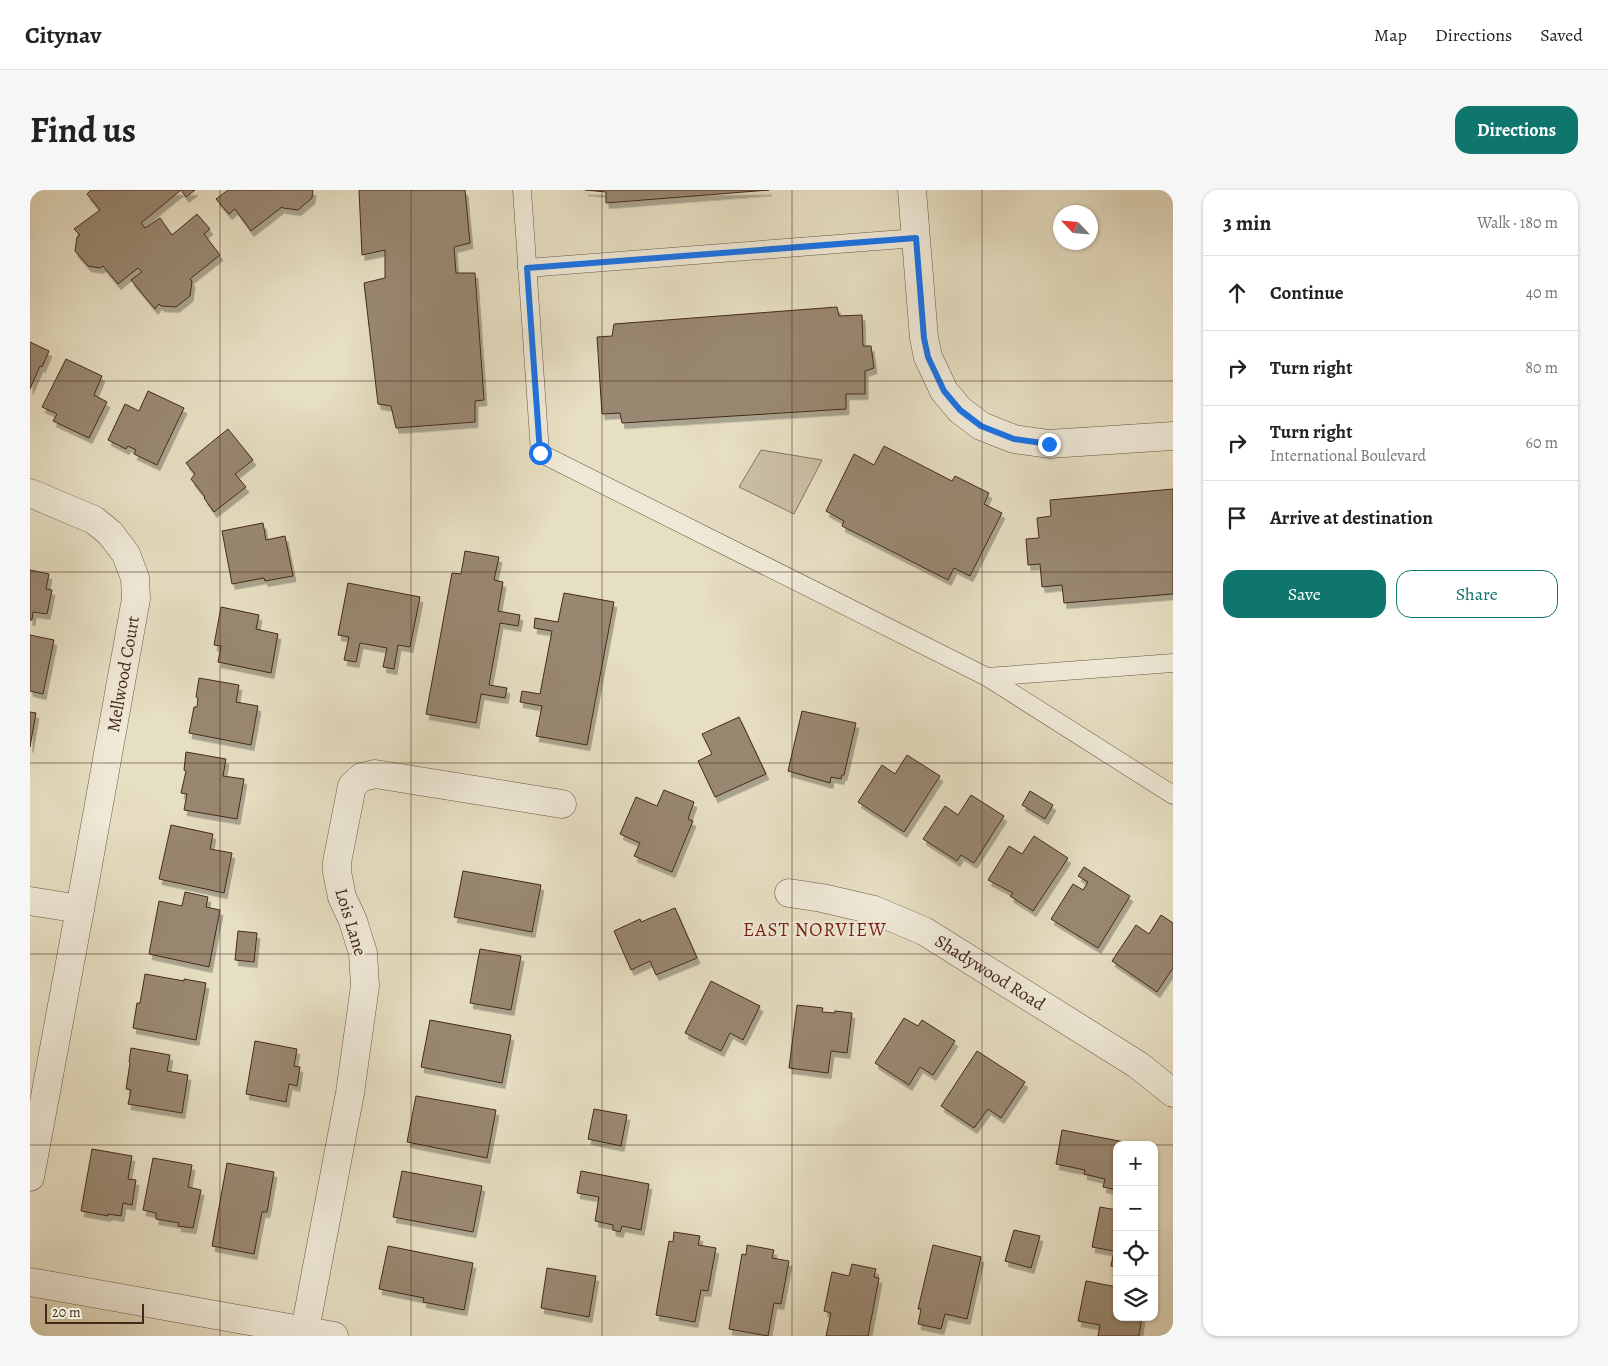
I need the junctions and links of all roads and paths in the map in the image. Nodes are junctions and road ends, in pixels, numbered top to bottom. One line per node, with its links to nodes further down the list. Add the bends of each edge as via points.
1 (522, 190): 4 (lane)
2 (912, 190): 3 (street)
3 (916, 238): 4 (lane); 5 (street, via 928,357 944,391 960,410 981,426 1014,439 1049,444)
4 (527, 268): 8 (lane, via 540,453)
5 (1173, 436)
6 (30, 493): 13 (street, Mellwood Court, via 94,520 110,533 126,554 135,578 136,599)
7 (1173, 663): 8 (lane)
8 (987, 678): 9 (lane)
9 (1173, 795)
10 (562, 804): 17 (street, Lois Lane, via 375,774 362,776 352,786 337,872 342,897 363,953 365,986 350,1093)
11 (789, 893): 14 (street, Shadywood Road, via 874,910 924,931 1138,1065)
12 (30, 901): 13 (street)
13 (80, 910): 15 (street, Mellwood Court)
14 (1173, 1093)
15 (30, 1177)
16 (30, 1282): 17 (street)
17 (305, 1330): 18 (street)
18 (334, 1336)

